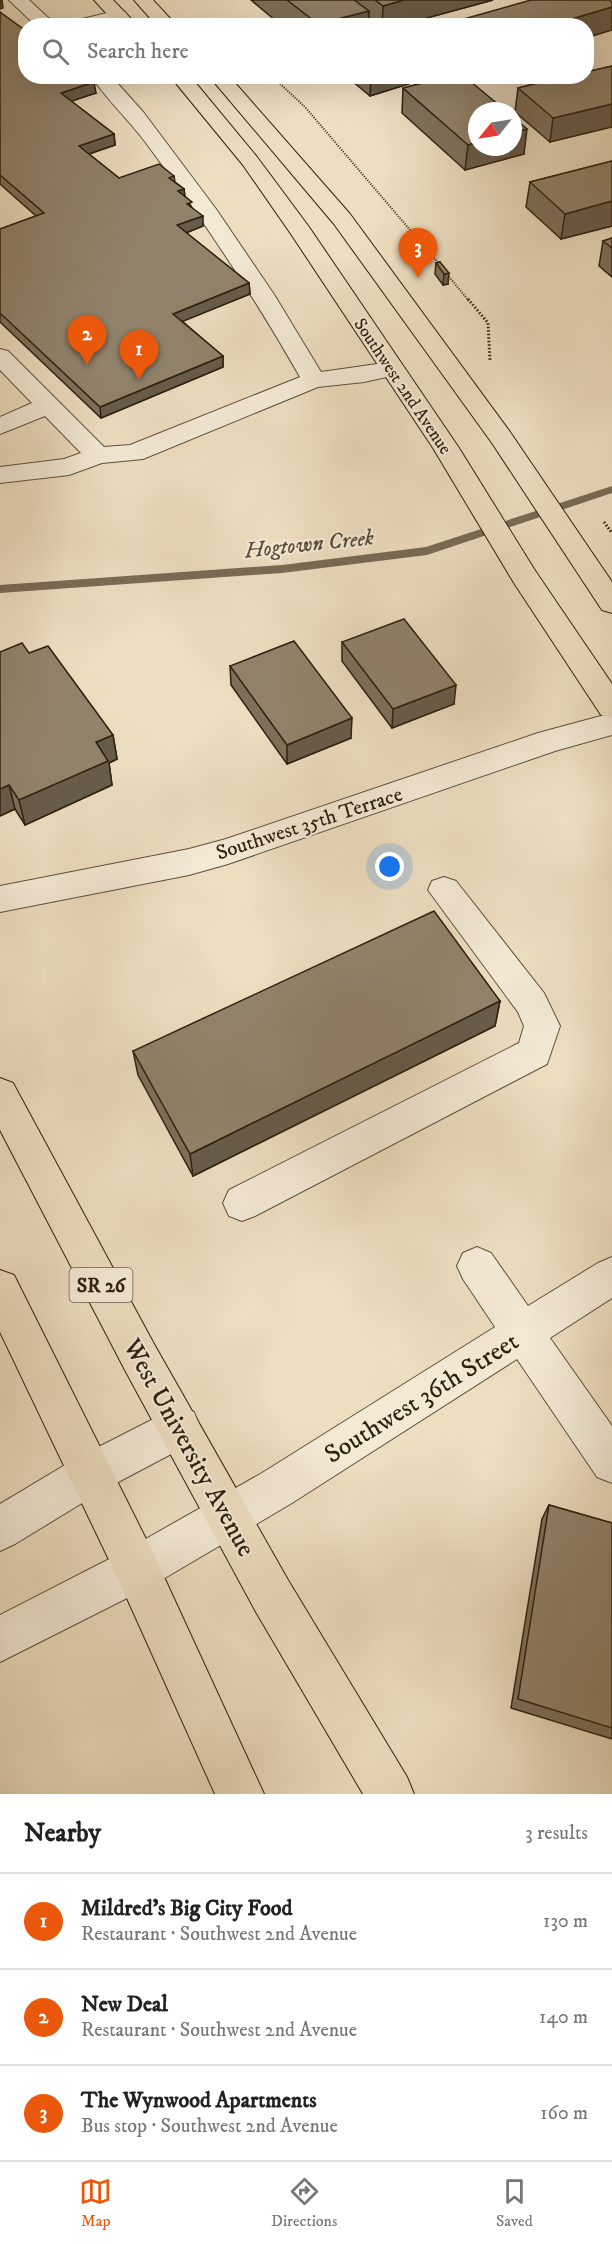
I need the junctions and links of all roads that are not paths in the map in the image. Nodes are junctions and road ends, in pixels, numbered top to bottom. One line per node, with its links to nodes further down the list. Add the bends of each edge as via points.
1 (18, 0): 4 (street)
2 (103, 0): 5 (main road)
3 (143, 0): 6 (main road)
4 (39, 18)
5 (121, 18)
6 (160, 18)
7 (108, 84): 12 (street, via 191,188 273,307)
8 (186, 84): 11 (main road, Southwest 2nd Avenue)
9 (225, 84): 11 (main road, Southwest 2nd Avenue, via 342,219)
10 (2, 361): 13 (street)
11 (416, 362): 12 (street, via 364,375); 17 (main road, Southwest 2nd Avenue, via 501,438); 18 (main road, Southwest 2nd Avenue, via 446,448 524,576)
12 (314, 380): 15 (street, via 134,453)
13 (48, 405): 14 (street); 15 (street)
14 (0, 426)
15 (98, 455): 16 (street, via 69,467)
16 (0, 475)
17 (612, 603)
18 (612, 707)
19 (612, 724): 21 (street, Southwest 35th Terrace, via 549,741 228,851)
20 (444, 890): 23 (street, via 532,1003 542,1026 534,1053)
21 (0, 899)
22 (0, 1094): 28 (main road, West University Avenue / SR 26)
23 (243, 1203)
24 (477, 1266): 27 (street)
25 (612, 1276): 27 (street, Southwest 36th Street)
26 (0, 1288): 30 (main road)
27 (522, 1333): 29 (street); 31 (street, Southwest 36th Street)
28 (178, 1427): 30 (street); 31 (main road, West University Avenue / SR 26)
29 (612, 1462)
30 (90, 1474): 32 (street); 33 (main road)
31 (228, 1515): 33 (street, Southwest 36th Street); 36 (main road, West University Avenue / SR 26)
32 (0, 1529)
33 (137, 1569): 34 (street, Southwest 36th Street); 35 (main road)
34 (0, 1639)
35 (240, 1794)
36 (390, 1794)

